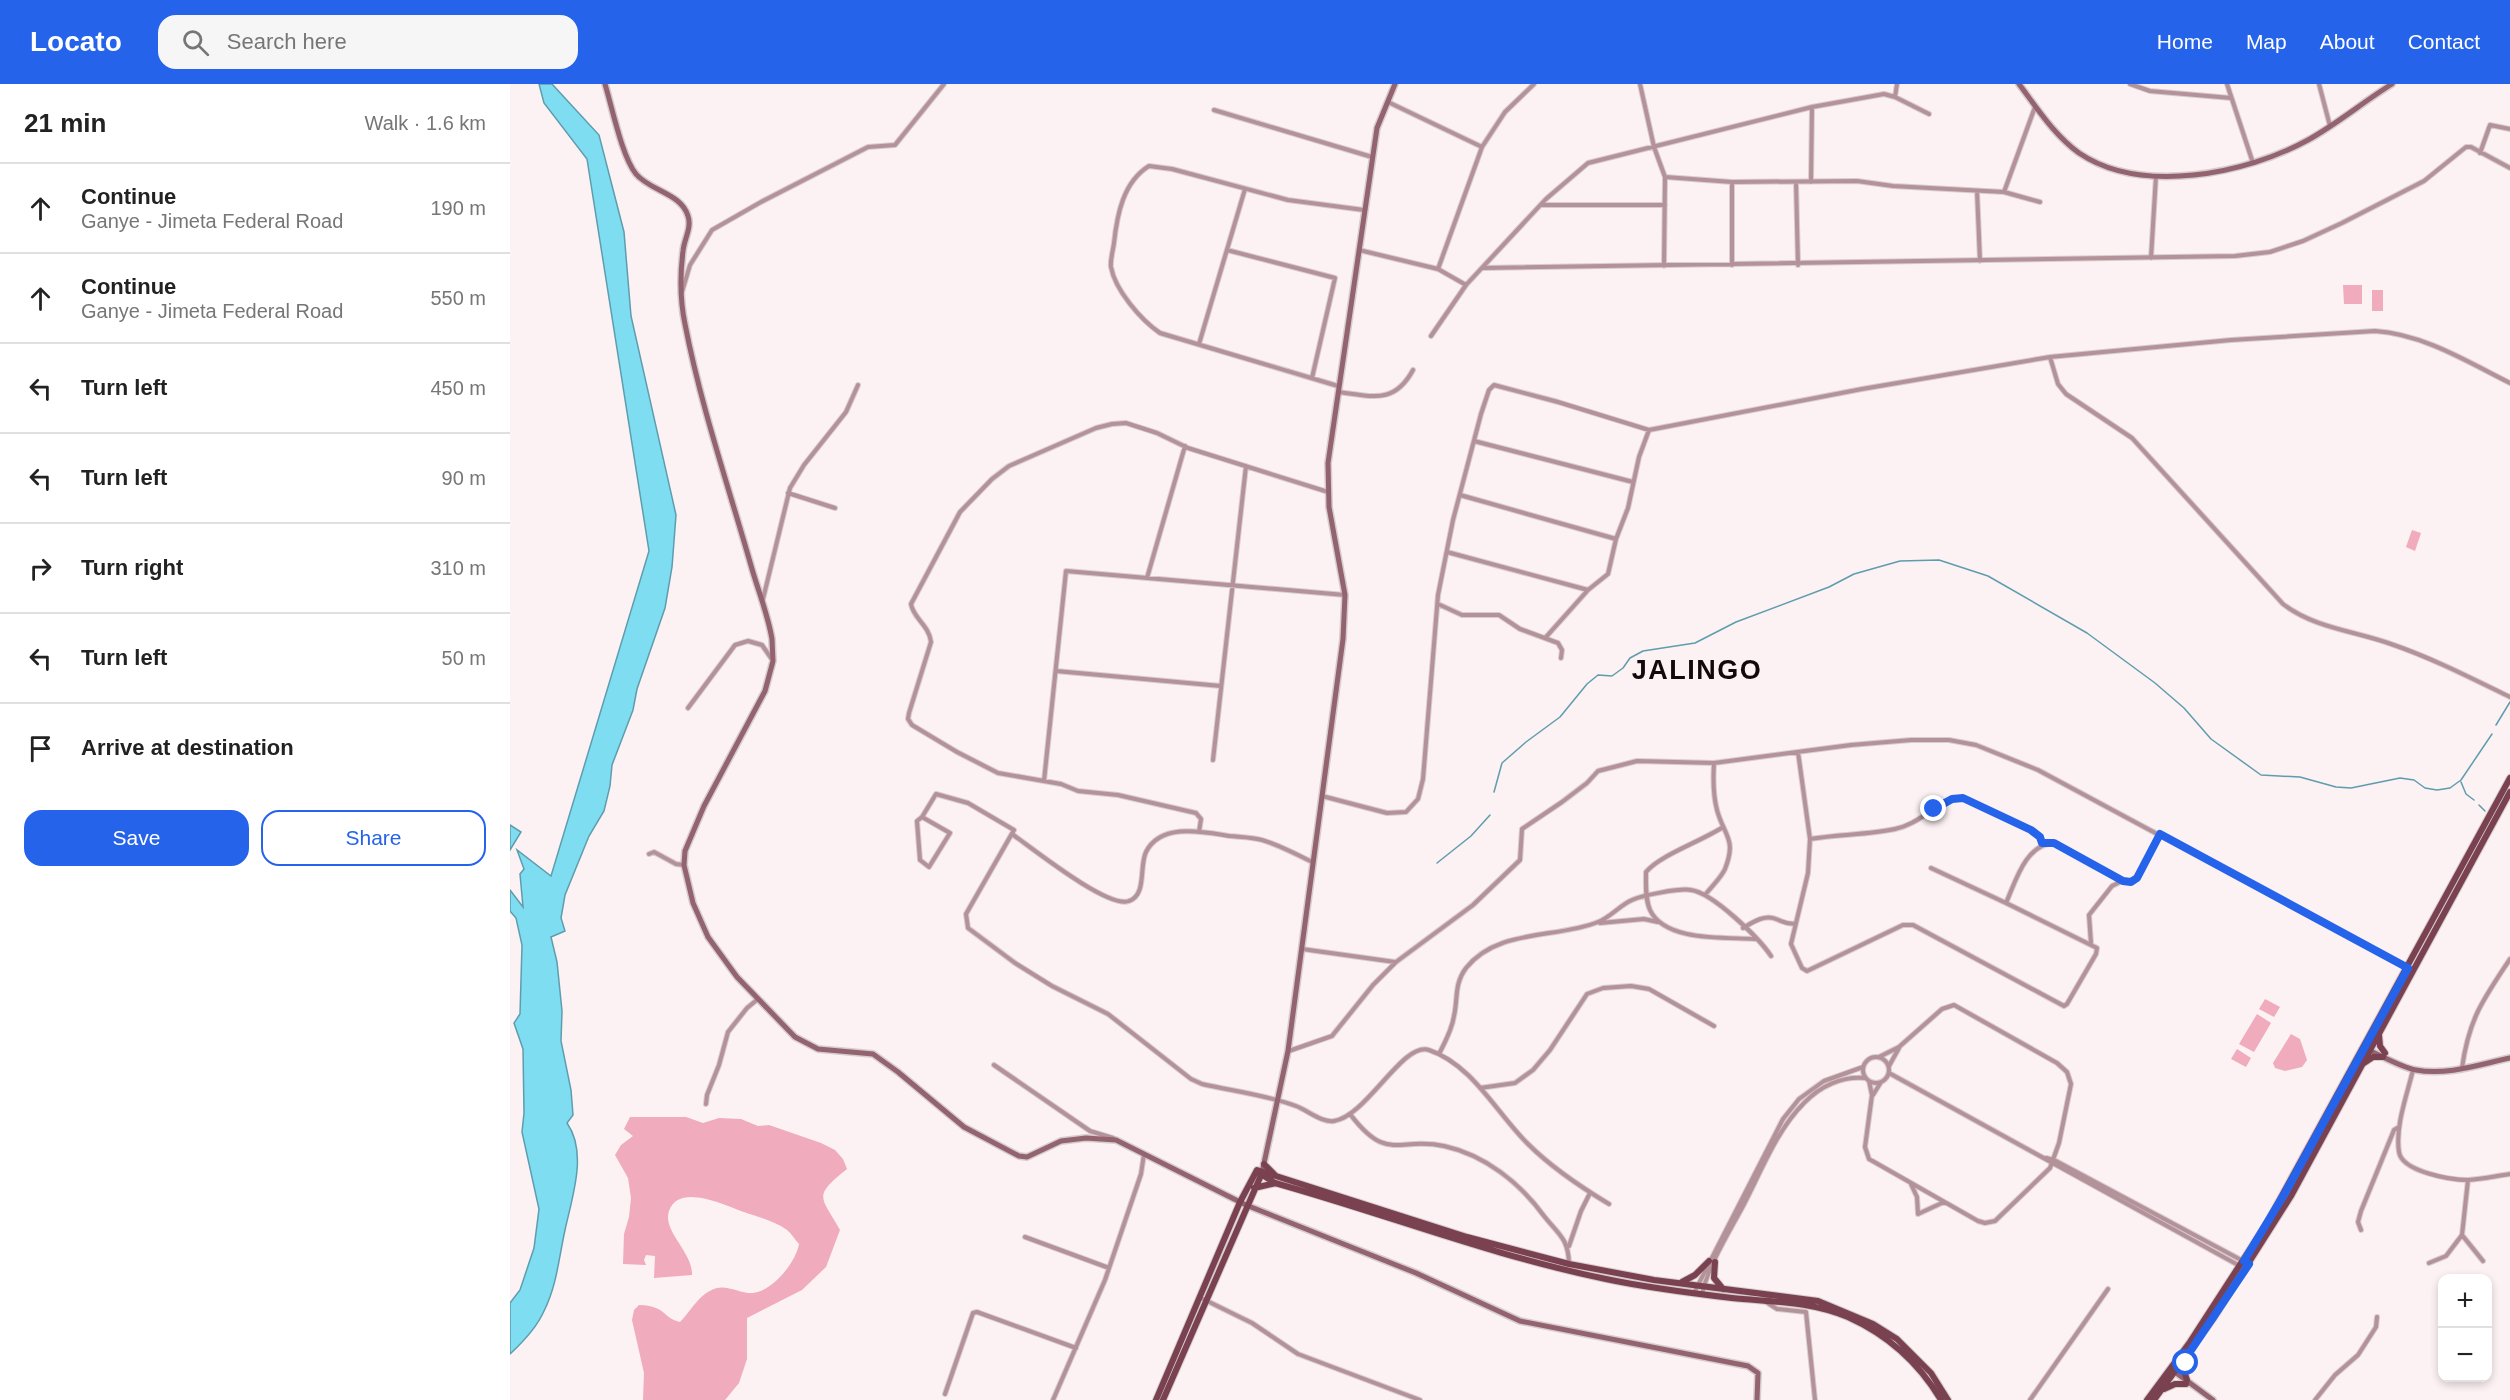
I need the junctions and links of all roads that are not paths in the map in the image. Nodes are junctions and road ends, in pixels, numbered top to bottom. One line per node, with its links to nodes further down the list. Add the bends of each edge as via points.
1 (605, 84): 49 (street, via 635,173 677,201 688,216)
2 (944, 84): 49 (street, via 895,145 868,147 712,230 690,265)
3 (1395, 84): 14 (street)
4 (1534, 84): 21 (street, via 1505,112)
5 (1640, 84): 22 (street)
6 (1898, 84): 12 (street)
7 (2019, 84): 15 (street)
8 (2130, 84): 13 (street, via 2150,91)
9 (2227, 84): 13 (street)
10 (2319, 84): 19 (street)
11 (2392, 84): 19 (street)
12 (1895, 97): 16 (street, via 1884,94); 18 (street)
13 (2231, 98): 25 (street)
14 (1386, 101): 21 (street); 24 (street)
15 (2036, 106): 27 (street, via 2065,141 2086,157 2115,170); 34 (street)
16 (1812, 107): 22 (street); 31 (street)
17 (1214, 110): 24 (street)
18 (1929, 114)
19 (2330, 126): 25 (street, via 2300,144)
20 (2510, 129): 23 (street, via 2490,125)
21 (1482, 147): 47 (street)
22 (1654, 147): 28 (street); 36 (street, via 1588,163)
23 (2480, 153): 26 (street); 41 (street, via 2466,147 2441,169 2388,201 2270,252)
24 (1372, 157): 38 (street)
25 (2253, 163): 27 (street, via 2204,173)
26 (2510, 168)
27 (2156, 176): 41 (street)
28 (1665, 177): 29 (street); 37 (street)
29 (1732, 182): 30 (street); 43 (street)
30 (1796, 182): 31 (street); 44 (street)
31 (1811, 182): 33 (street, via 1857,181)
32 (1245, 189): 38 (street, via 1288,200); 39 (street); 51 (street, via 1149,166 1134,180 1118,212 1111,265 1116,279 1148,324 1160,333)
33 (1977, 191): 34 (street); 42 (street)
34 (2004, 192): 35 (street)
35 (2040, 202)
36 (1541, 204): 37 (street); 46 (street)
37 (1665, 205): 45 (street)
38 (1364, 210): 40 (street)
39 (1227, 250): 51 (street); 54 (street, via 1335,278)
40 (1359, 250): 47 (street); 57 (street)
41 (2151, 258): 42 (street)
42 (1980, 261): 44 (street)
43 (1732, 265): 44 (street); 45 (street)
44 (1798, 265)
45 (1664, 266): 46 (street)
46 (1482, 268): 48 (street)
47 (1438, 269): 48 (street)
48 (1466, 285): 50 (street)
49 (681, 295): 73 (street, via 711,426)
50 (1431, 336)
51 (1199, 344): 54 (street)
52 (2050, 357): 55 (street, via 2241,339 2391,332 2415,339); 58 (street); 80 (street, via 2058,384 2066,394 2132,438 2295,614 2412,651)
53 (1413, 370): 57 (street, via 1398,391 1386,396)
54 (1312, 378): 57 (street)
55 (2510, 383)
56 (858, 385): 64 (street, via 846,412 804,465)
57 (1338, 389): 63 (street, via 1329,449)
58 (1649, 430): 59 (street, via 1494,385 1489,390); 62 (street)
59 (1474, 441): 62 (street); 65 (street)
60 (1185, 446): 61 (street); 69 (street); 86 (street, via 1126,423 1112,424 1009,466 960,512 914,598 912,609 928,630 931,642 909,713 912,725 998,773)
61 (1246, 466): 63 (street); 70 (street)
62 (1633, 482): 67 (street)
63 (1328, 492): 72 (street)
64 (788, 493): 66 (street); 73 (street)
65 (1460, 495): 67 (street); 68 (street)
66 (835, 508)
67 (1616, 539): 71 (street, via 1608,574)
68 (1447, 552): 71 (street); 74 (street)
69 (1147, 578): 70 (street); 78 (street, via 1066,571)
70 (1233, 585): 72 (street); 79 (street)
71 (1588, 590): 75 (street)
72 (1345, 595): 88 (street, via 1343,639)
73 (762, 603): 77 (street, via 772,639)
74 (1438, 604): 75 (street, via 1462,615 1499,615 1520,629); 88 (street, via 1418,799 1406,812 1387,813)
75 (1546, 637): 76 (street, via 1558,643)
76 (1561, 658)
77 (772, 661): 81 (street, via 762,645 748,641 735,645); 98 (street, via 765,691 692,833)
78 (1056, 671): 79 (street); 86 (street)
79 (1221, 686): 83 (street)
80 (2510, 697)
81 (687, 708)
82 (1798, 752): 84 (street); 93 (street, via 1911,740 1976,745 2075,788); 94 (street)
83 (1213, 760)
84 (1714, 763): 90 (street, via 1714,795); 114 (street, via 1636,761 1598,771 1562,802 1522,828 1520,860 1497,882)
85 (2510, 778): 107 (main road)
86 (1044, 781): 91 (street, via 1196,813 1202,819)
87 (2510, 792): 107 (main road)
88 (1322, 796): 97 (street)
89 (922, 816): 89 (street, via 950,833 929,867 920,860 917,821); 92 (street, via 936,794 968,804 1014,830)
90 (1723, 827): 101 (street, via 1729,835 1730,852 1724,871); 102 (street, via 1653,864 1647,872)
91 (1198, 832): 92 (street, via 1171,833 1157,839 1143,859 1138,894 1121,902 1097,893); 97 (street, via 1260,839)
92 (1012, 834): 137 (street, via 966,914 968,928 1052,986 1107,1014 1191,1079)
93 (2160, 834): 100 (street, via 2137,878); 115 (street)
94 (1810, 839): 95 (street, via 1895,830 1913,824 1952,799 1963,798 2031,830); 106 (street, via 1808,873)
95 (2042, 843): 100 (street, via 2054,843); 103 (street, via 2034,849)
96 (649, 854): 98 (street, via 654,852)
97 (1312, 862): 111 (street)
98 (684, 865): 116 (street, via 693,903 708,937)
99 (1931, 868): 103 (street)
100 (2123, 881): 110 (street, via 2112,885 2089,915)
101 (1705, 895): 102 (street, via 1691,890); 108 (street, via 1720,904)
102 (1647, 896): 104 (street, via 1649,909); 105 (street, via 1632,900)
103 (2006, 903): 110 (street)
104 (1659, 922): 105 (street, via 1644,919); 109 (street, via 1702,937)
105 (1597, 923): 122 (street, via 1507,942 1484,953 1466,969 1455,993 1455,1015)
106 (1795, 924): 108 (street, via 1766,917); 110 (street, via 1791,944 1807,971 1903,925 1913,925 2064,1006 2096,954 2097,948)
107 (2433, 927): 115 (main road); 118 (main road)
108 (1743, 928): 109 (street)
109 (1755, 939): 112 (street)
110 (2091, 944)
111 (1302, 949): 114 (street); 121 (street)
112 (1771, 956)
113 (2510, 959): 130 (street, via 2477,1010 2468,1032)
114 (1396, 962): 121 (street, via 1332,1036)
115 (2408, 968): 120 (main road)
116 (758, 999): 138 (street, via 728,1032); 141 (street, via 795,1037 812,1048 863,1052 881,1058 954,1120 1010,1152 1027,1156 1061,1141)
117 (1714, 1026): 135 (street, via 1649,989 1603,988 1587,994 1533,1070 1515,1083)
118 (2379, 1034): 120 (main road); 123 (main road)
119 (1899, 1047): 124 (street); 127 (street); 144 (street, via 1942,1009 1954,1005 2057,1063 2067,1072 2070,1084)
120 (2368, 1047): 123 (street); 129 (main road); 163 (main road)
121 (1288, 1051): 137 (street)
122 (1439, 1055): 135 (street); 139 (street, via 1426,1049 1413,1052)
123 (2386, 1056): 129 (main road, via 2370,1058); 131 (street)
124 (1879, 1057): 127 (street); 128 (street, via 1869,1059)
125 (2510, 1058): 130 (street)
126 (994, 1065): 141 (street, via 1090,1131)
127 (1889, 1066): 132 (street)
128 (1863, 1067): 133 (street); 160 (street, via 1824,1080 1790,1110)
129 (2360, 1068): 163 (main road, via 2291,1196)
130 (2462, 1068): 131 (street)
131 (2413, 1070): 140 (street)
132 (1889, 1073): 134 (street); 144 (street)
133 (1867, 1079): 134 (street); 136 (street); 160 (street, via 1846,1078 1826,1086 1794,1113)
134 (1881, 1082): 136 (street)
135 (1479, 1088): 151 (street, via 1526,1143)
136 (1872, 1095): 149 (street, via 1867,1156 1872,1163)
137 (1279, 1101): 139 (street, via 1333,1121); 143 (street)
138 (706, 1104)
139 (1350, 1114): 158 (street, via 1374,1139 1392,1146 1443,1146 1499,1170 1536,1204)
140 (2400, 1127): 148 (street, via 2398,1153 2405,1163 2424,1172); 155 (street, via 2394,1130 2361,1211)
141 (1116, 1140): 142 (street)
142 (1144, 1153): 153 (street); 164 (street)
143 (1263, 1162): 145 (street); 147 (main road)
144 (2053, 1162): 152 (street, via 1990,1223 1978,1221); 163 (street)
145 (1259, 1172): 147 (main road); 150 (main road); 153 (main road)
146 (2510, 1174): 148 (street)
147 (1277, 1180): 150 (main road); 162 (main road); 168 (main road, via 1524,1260 1628,1283)
148 (2468, 1180): 156 (street)
149 (1910, 1184): 152 (street); 152 (street, via 1917,1197 1918,1214)
150 (1254, 1188): 153 (main road)
151 (1590, 1193): 154 (street); 158 (street)
152 (1944, 1202)
153 (1243, 1204): 169 (main road); 182 (street, via 1520,1321 1748,1366 1758,1373)
154 (1609, 1204)
155 (2361, 1230)
156 (2462, 1235): 159 (street); 161 (street, via 2446,1256)
157 (1025, 1237): 164 (street)
158 (1568, 1247): 162 (street)
159 (2482, 1261)
160 (1712, 1262): 165 (main road); 166 (main road, via 1713,1278); 168 (street)
161 (2429, 1263)
162 (1569, 1264): 165 (main road)
163 (2245, 1265): 173 (main road); 187 (main road)
164 (1109, 1268): 172 (street)
165 (1679, 1284): 168 (main road)
166 (1723, 1289): 168 (main road); 185 (main road, via 1818,1301 1873,1324 1915,1355)
167 (2108, 1289): 186 (street)
168 (1699, 1290): 170 (main road)
169 (1202, 1299): 179 (main road); 180 (main road); 181 (street, via 1252,1323 1298,1354)
170 (1763, 1299): 183 (street, via 1777,1310 1806,1312); 184 (main road, via 1817,1307 1873,1330 1916,1364)
171 (2377, 1317): 190 (street, via 2376,1327 2358,1355)
172 (1076, 1348): 177 (street, via 973,1312); 178 (street)
173 (2187, 1356): 174 (main road); 175 (main road, via 2184,1371)
174 (2174, 1373): 175 (street); 176 (main road)
175 (2188, 1383): 176 (main road); 189 (street)
176 (2161, 1391): 188 (main road)
177 (945, 1394)
178 (1053, 1400)
179 (1156, 1400)
180 (1163, 1400)
181 (1420, 1400)
182 (1757, 1400)
183 (1815, 1400)
184 (1941, 1400)
185 (1948, 1400)
186 (2030, 1400)
187 (2147, 1400)
188 (2154, 1400)
189 (2213, 1400)
190 (2315, 1400)

